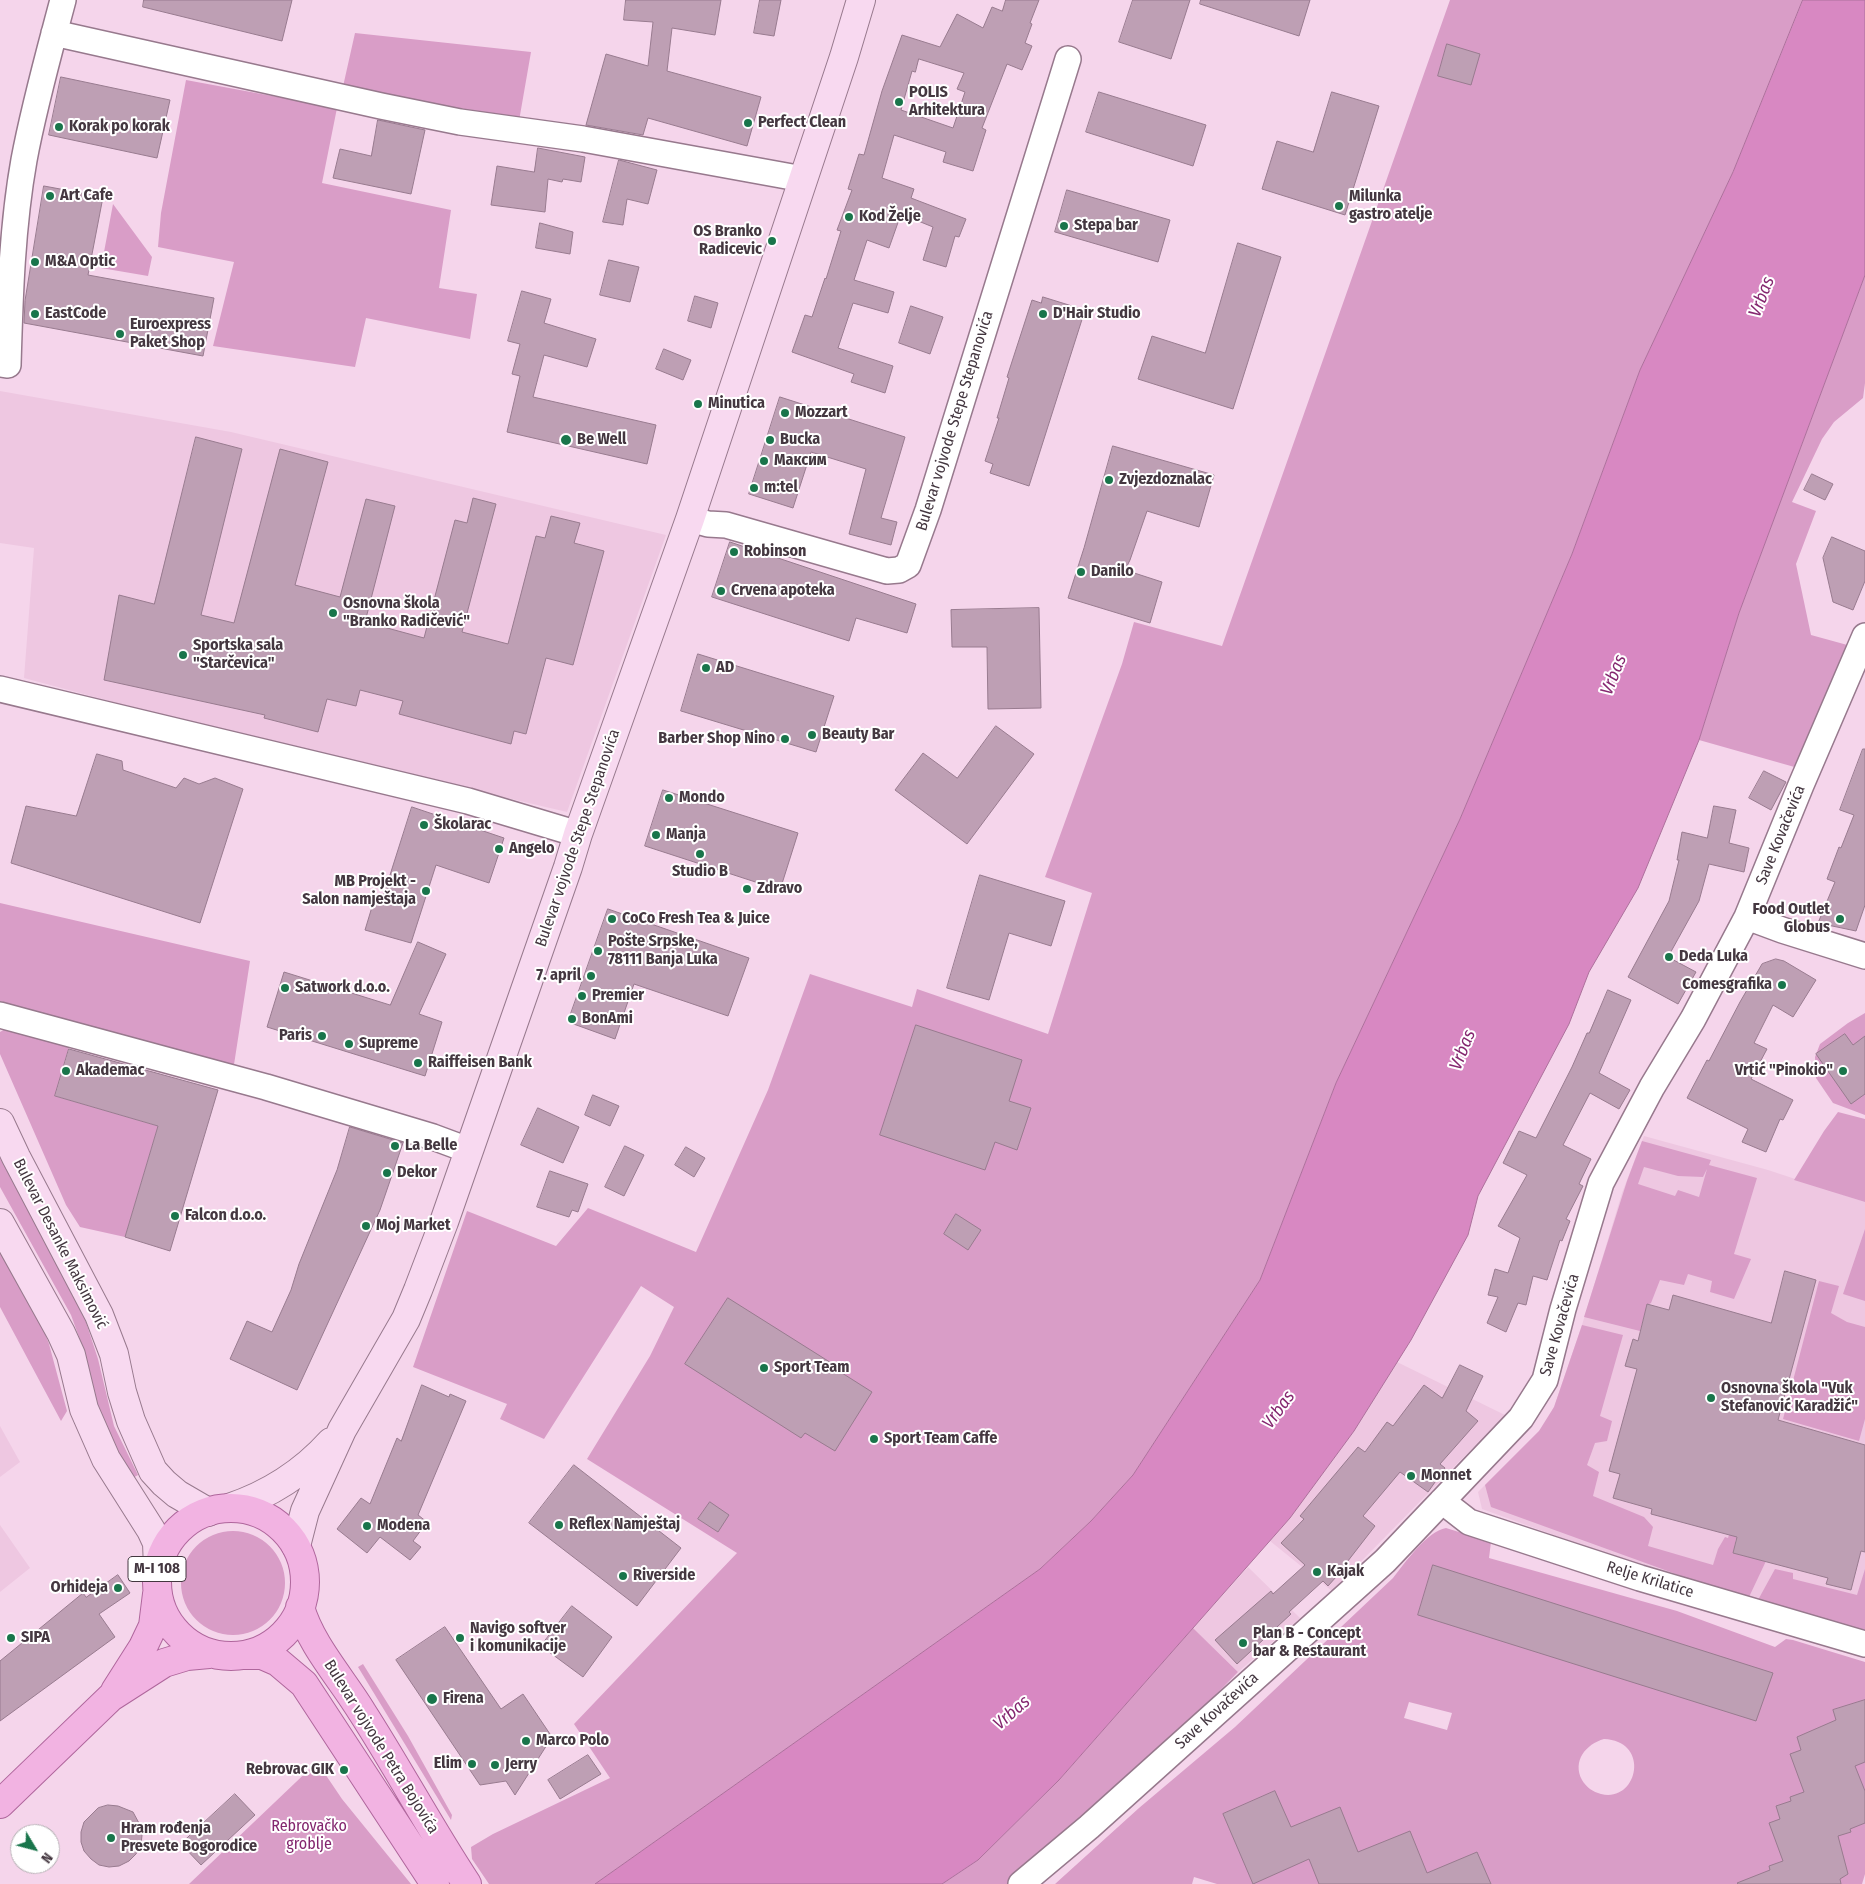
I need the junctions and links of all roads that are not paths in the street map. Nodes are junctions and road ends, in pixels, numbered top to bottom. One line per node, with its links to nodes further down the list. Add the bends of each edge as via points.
1 (63, 0): 3 (street)
2 (861, 0): 5 (street, Bulevar vojvode Stepe Stepanovića)
3 (54, 33): 5 (street, via 460,122 583,138); 6 (street, via 24,162 13,252 8,366)
4 (1068, 59): 7 (street, Bulevar vojvode Stepe Stepanovića, via 908,565 887,571 726,525)
5 (803, 179): 7 (street, Bulevar vojvode Stepe Stepanovića)
6 (0, 364)
7 (690, 519): 10 (street, Bulevar vojvode Stepe Stepanovića)
8 (1865, 636): 11 (street, Save Kovačevića)
9 (0, 689): 10 (street, via 468,801)
10 (578, 834): 15 (street, Bulevar vojvode Stepe Stepanovića)
11 (1747, 917): 12 (street); 18 (street, Save Kovačevića, via 1601,1183 1545,1380 1521,1418)
12 (1865, 956)
13 (0, 1016): 15 (street, via 266,1086)
14 (0, 1123): 19 (street, Bulevar Desanke Maksimović, via 99,1314 114,1354 131,1421 153,1471 177,1494)
15 (468, 1150): 17 (street, Bulevar vojvode Stepe Stepanovića, via 406,1319)
16 (0, 1223): 21 (street, via 71,1355 84,1409 106,1459 157,1543)
17 (342, 1430): 19 (street, Bulevar vojvode Stepe Stepanovića, via 317,1458 281,1484 253,1500); 20 (street, Bulevar vojvode Stepe Stepanovića, via 305,1511)
18 (1442, 1501): 23 (street, Relje Krilatice, via 1469,1522 1640,1578); 30 (street, Save Kovačevića, via 1384,1561 1096,1821)
19 (218, 1510): 20 (main road, M-I 108, via 242,1509 268,1518); 21 (main road, M-I 108, via 196,1517 175,1533 167,1544)
20 (296, 1546): 22 (main road, M-I 108, via 305,1583)
21 (157, 1581): 24 (main road, M-I 108, via 160,1606 174,1631); 26 (main road, M-I 108, via 153,1626)
22 (300, 1607): 25 (main road, M-I 108, via 295,1619 279,1638 258,1652); 28 (main road, Bulevar vojvode Petra Bojovića, via 321,1651 398,1769)
23 (1865, 1644)
24 (209, 1654): 25 (main road, M-I 108); 26 (main road, M-I 108, via 187,1656 164,1664)
25 (246, 1655): 29 (main road, Bulevar vojvode Petra Bojovića / M-I 108, via 262,1655 278,1662 304,1684)
26 (111, 1696): 27 (main road, M-I 108)
27 (0, 1804)
28 (462, 1876)
29 (434, 1884)
30 (1021, 1884)

